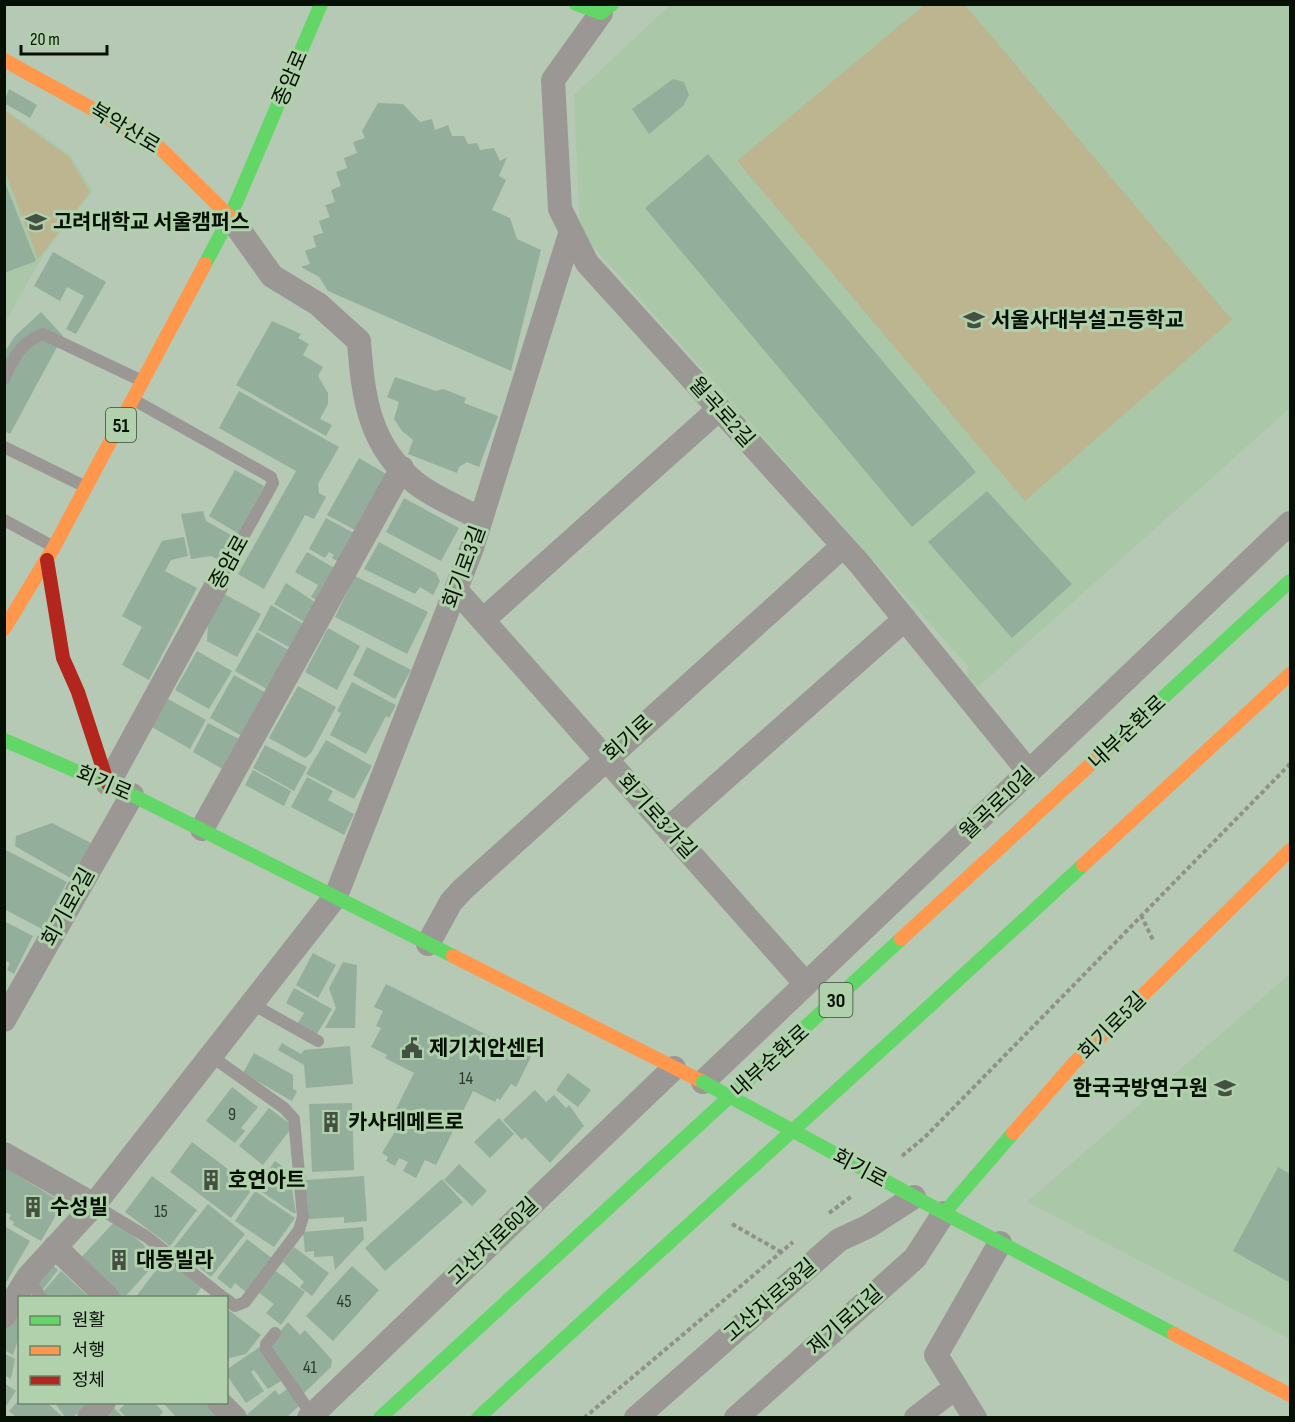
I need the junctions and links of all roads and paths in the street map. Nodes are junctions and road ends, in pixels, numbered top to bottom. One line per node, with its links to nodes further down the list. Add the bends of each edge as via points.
1 (321, 4): 5 (main road, 종암로 / 51)
2 (576, 4): 3 (main road)
3 (606, 9): 6 (street, 월곡로2길, via 553,80 560,209)
4 (4, 60): 5 (main road, 북악산로, via 156,144)
5 (230, 217): 8 (main road, 종암로 / 51); 12 (street, via 273,276 318,304 359,340 363,392 381,446)
6 (571, 231): 10 (street, 월곡로2길, via 587,263); 14 (street, 회기로3길)
7 (4, 379): 8 (lane, via 28,339 43,334)
8 (144, 382): 9 (main road, 종암로 / 51)
9 (134, 400): 13 (main road, 종암로 / 51); 20 (lane, 종암로, via 271,477 273,483)
10 (719, 409): 17 (street, 월곡로2길); 23 (street)
11 (4, 447): 13 (lane)
12 (402, 468): 14 (street, via 417,484); 32 (street)
13 (87, 487): 18 (main road, 종암로 / 51)
14 (482, 519): 21 (street, 회기로3길)
15 (4, 520): 18 (lane)
16 (1290, 523): 29 (street, 월곡로10길)
17 (843, 546): 22 (street, 월곡로2길); 27 (street, 회기로)
18 (50, 553): 24 (main road, 종암로 / 51); 30 (main road, via 63,658)
19 (1290, 582): 68 (main road, 내부순환로 / 30, bridge)
20 (216, 586): 30 (street, 종암로)
21 (456, 590): 23 (street, 회기로3가길); 35 (street, 회기로3길)
22 (905, 619): 29 (street, 월곡로2길); 33 (street)
23 (483, 620): 27 (street, 회기로3가길)
24 (4, 629)
25 (1290, 674): 69 (main road, bridge)
26 (4, 740): 30 (main road, 회기로)
27 (605, 758): 33 (street, 회기로3가길); 36 (street, 회기로, via 456,895)
28 (1290, 764): 45 (path, via 925,1137)
29 (1029, 772): 37 (street, 월곡로10길)
30 (108, 784): 31 (main road, 회기로)
31 (132, 795): 32 (main road, 회기로); 39 (street, 회기로2길)
32 (202, 829): 35 (main road, 회기로)
33 (668, 829): 37 (street, 회기로3가길)
34 (1290, 850): 49 (main road, 회기로5길, via 1074,1063)
35 (336, 897): 36 (main road, 회기로); 38 (street, 회기로3길)
36 (428, 944): 42 (main road, 회기로)
37 (806, 984): 43 (street, 월곡로10길)
38 (252, 1004): 40 (lane); 41 (street, 회기로3길)
39 (4, 1020)
40 (318, 1041)
41 (211, 1056): 48 (street, 회기로3길); 58 (lane, via 294,1119 303,1217 299,1230 245,1302 235,1306)
42 (674, 1068): 43 (main road, 회기로); 65 (street, 고산자로60길)
43 (703, 1082): 47 (main road, 회기로, bridge)
44 (4, 1154): 48 (street)
45 (894, 1163)
46 (856, 1192): 50 (path)
47 (914, 1197): 49 (main road, 회기로, bridge); 71 (street, 고산자로58길, via 839,1240)
48 (94, 1205): 53 (street, 회기로3길); 57 (lane, via 147,1237)
49 (944, 1213): 52 (main road, 회기로); 72 (street, 제기로11길, via 915,1258)
50 (828, 1215)
51 (800, 1237): 70 (path)
52 (1000, 1243): 61 (street, via 936,1355); 62 (main road, 회기로)
53 (55, 1246): 54 (street, 회기로3길); 56 (street)
54 (28, 1277): 55 (lane); 59 (street, 회기로3길)
55 (40, 1296)
56 (106, 1296)
57 (222, 1296)
58 (228, 1300)
59 (4, 1316)
60 (275, 1333): 65 (lane, 고산자로60길, via 266,1349)
61 (956, 1387): 73 (street); 74 (street)
62 (1290, 1395)
63 (102, 1404): 66 (street)
64 (221, 1404): 67 (street)
65 (311, 1416)
66 (89, 1418)
67 (235, 1418)
68 (380, 1418)
69 (478, 1418)
70 (584, 1418)
71 (636, 1418)
72 (736, 1418)
73 (916, 1418)
74 (975, 1418)

